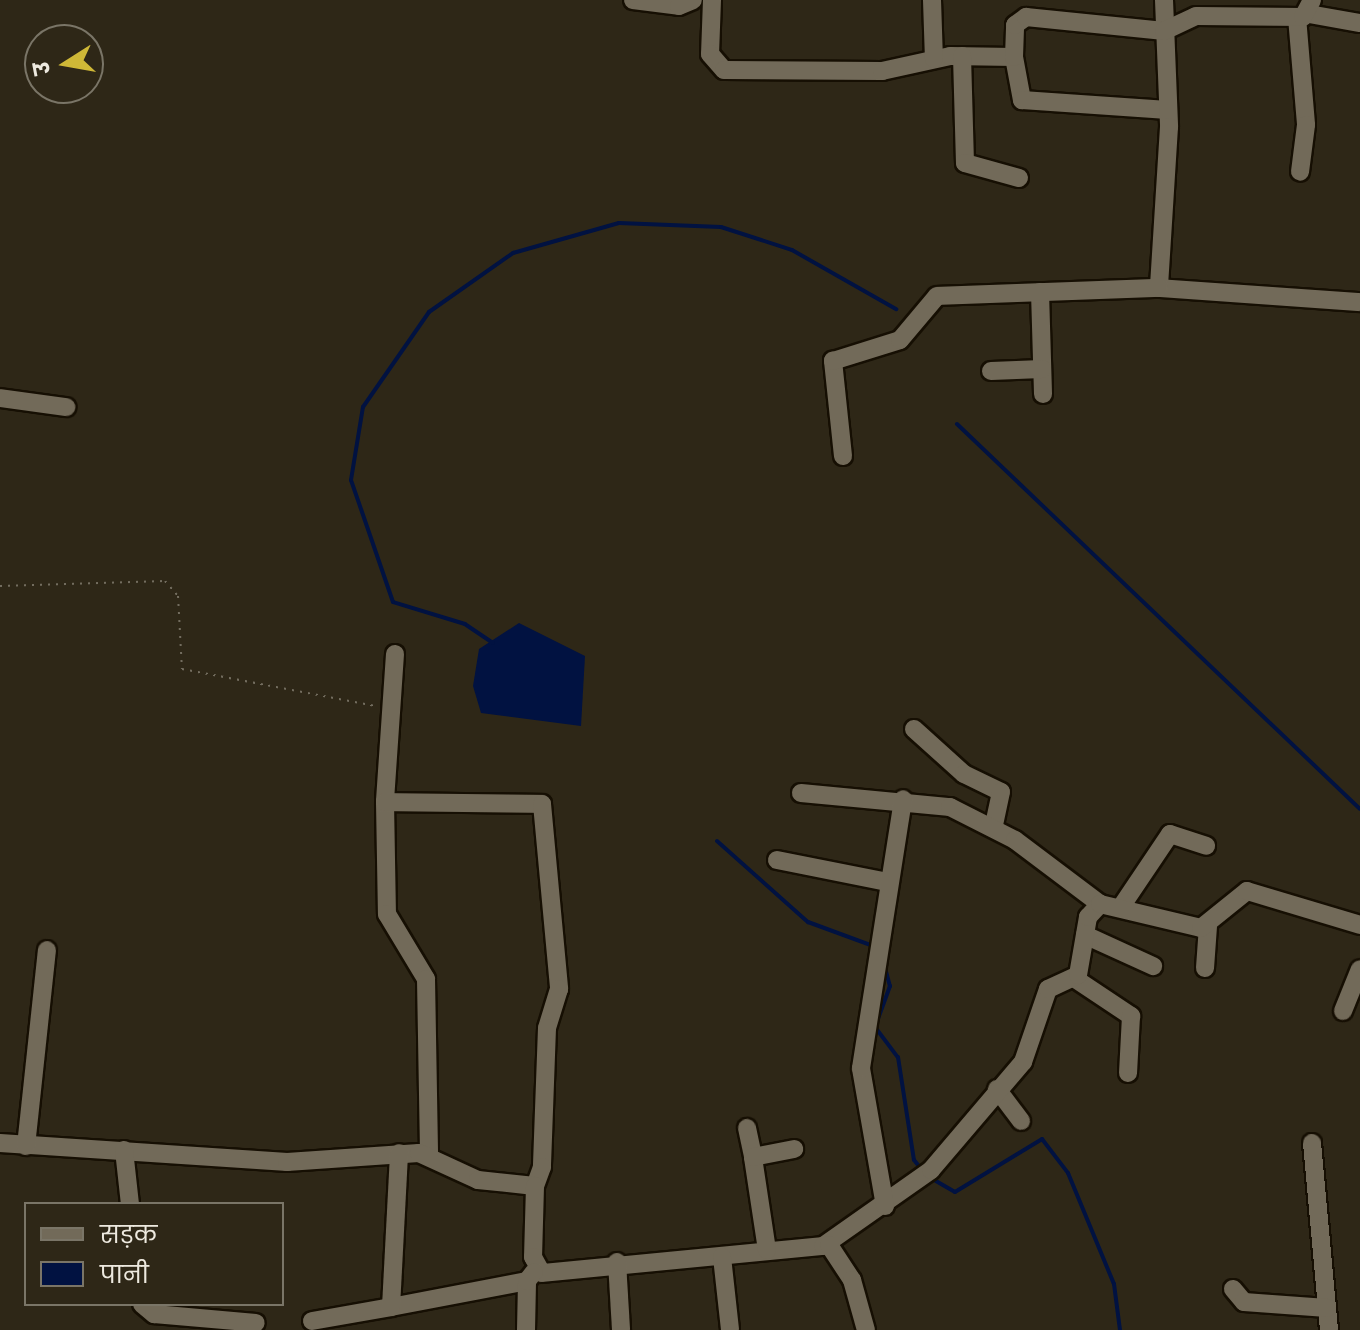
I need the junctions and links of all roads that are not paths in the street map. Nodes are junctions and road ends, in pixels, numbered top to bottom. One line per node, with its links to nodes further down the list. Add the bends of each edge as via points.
1 (633, 0): 2 (street)
2 (693, 0)
3 (712, 0): 11 (street, via 710,54 724,70 882,71)
4 (932, 0): 11 (street)
5 (1164, 0): 8 (street)
6 (1306, 10): 7 (street); 8 (street, via 1196,16); 13 (street, via 1306,125)
7 (1360, 23)
8 (1164, 31): 10 (street, via 1026,17 1015,25); 12 (street)
9 (962, 56): 10 (street); 11 (street); 14 (street, via 965,163)
10 (1014, 57): 12 (street, via 1022,100)
11 (934, 59)
12 (1168, 110): 15 (street)
13 (1300, 172)
14 (1019, 178)
15 (1159, 288): 16 (street); 17 (street)
16 (1040, 292): 18 (street); 23 (street, via 937,296 900,340 838,357 832,371)
17 (1360, 302)
18 (1042, 369): 19 (street); 20 (street)
19 (991, 371)
20 (1043, 394)
21 (0, 398): 22 (street)
22 (66, 407)
23 (843, 456)
24 (395, 654): 28 (street)
25 (914, 729): 29 (street, via 969,778 1001,792)
26 (801, 793): 27 (street)
27 (903, 799): 29 (street); 32 (street)
28 (385, 802): 54 (street, via 387,914 426,979); 56 (street, via 542,804 559,989 546,1036 542,1167)
29 (994, 826): 33 (street)
30 (1206, 846): 34 (street, via 1170,834)
31 (777, 860): 32 (street)
32 (887, 882): 58 (street, via 861,1068)
33 (1100, 904): 34 (street); 37 (street)
34 (1121, 907): 35 (street)
35 (1208, 926): 36 (street, via 1247,891); 40 (street)
36 (1359, 926)
37 (1085, 935): 39 (street); 41 (street)
38 (47, 950): 50 (street)
39 (1153, 966)
40 (1205, 968)
41 (1074, 978): 44 (street, via 1131,1016); 45 (street, via 1048,989 1030,1052)
42 (1359, 978): 43 (street)
43 (1343, 1011)
44 (1128, 1073)
45 (997, 1089): 46 (street); 58 (street, via 926,1174)
46 (1021, 1121)
47 (747, 1128): 55 (street)
48 (0, 1143): 50 (street)
49 (1312, 1143): 67 (street)
50 (26, 1146): 52 (street)
51 (794, 1149): 55 (street)
52 (124, 1150): 53 (street, via 287,1162); 57 (street)
53 (399, 1153): 54 (street); 66 (street)
54 (429, 1155): 56 (street, via 478,1180)
55 (753, 1157): 60 (street)
56 (535, 1186): 63 (street)
57 (130, 1202)
58 (885, 1206): 59 (street)
59 (829, 1245): 60 (street); 74 (street, via 852,1280)
60 (767, 1250): 61 (street)
61 (722, 1257): 62 (street); 73 (street)
62 (617, 1262): 63 (street); 72 (street)
63 (532, 1276): 66 (street); 71 (street)
64 (1233, 1289): 67 (street, via 1244,1302)
65 (144, 1306): 69 (street)
66 (391, 1307): 68 (street)
67 (1327, 1308): 75 (street)
68 (312, 1321)
69 (163, 1322): 70 (street)
70 (256, 1323)
71 (526, 1330)
72 (621, 1330)
73 (730, 1330)
74 (866, 1330)
75 (1329, 1330)

